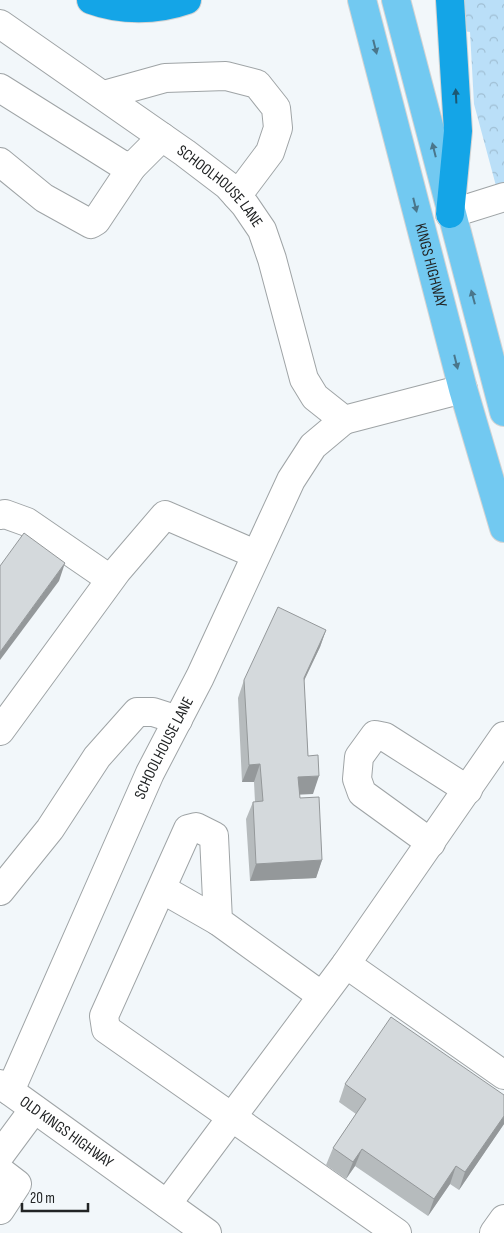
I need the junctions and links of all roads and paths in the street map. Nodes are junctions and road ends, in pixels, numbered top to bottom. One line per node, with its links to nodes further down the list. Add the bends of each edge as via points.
1 (91, 0): 2 (highway, via 120,8 139,8)
2 (187, 0)
3 (362, 0): 15 (main road, KINGS HIGHWAY, one-way to 15)
4 (396, 0): 14 (main road, KINGS HIGHWAY, one-way to 4)
5 (450, 0): 14 (highway, one-way to 5, via 458,131)
6 (0, 24): 8 (street, SCHOOLHOUSE LANE)
7 (0, 88): 11 (street, via 121,164)
8 (104, 95): 9 (street, SCHOOLHOUSE LANE); 12 (street, via 165,78 226,76 257,84 276,108 278,128 270,152)
9 (162, 137): 11 (street); 12 (street, SCHOOLHOUSE LANE)
10 (0, 162): 11 (street, via 44,198 92,224)
11 (132, 167)
12 (237, 196): 17 (street, SCHOOLHOUSE LANE, via 262,230 304,379 315,397)
13 (504, 197): 14 (street)
14 (450, 214): 16 (main road, KINGS HIGHWAY, one-way to 14)
15 (463, 389): 17 (street, SCHOOLHOUSE LANE); 19 (main road, KINGS HIGHWAY)
16 (504, 412)
17 (344, 420): 20 (street, SCHOOLHOUSE LANE, via 313,446 291,480)
18 (0, 515): 21 (street, via 27,522)
19 (504, 528)
20 (255, 554): 21 (street, via 166,515); 22 (street, SCHOOLHOUSE LANE)
21 (110, 579): 23 (street)
22 (178, 720): 28 (street, via 153,712 137,712 97,757 50,829); 33 (street, SCHOOLHOUSE LANE, via 150,773)
23 (0, 731)
24 (504, 736): 25 (street)
25 (468, 790): 26 (street); 26 (street, via 385,737 375,735 359,757 356,779 362,793)
26 (431, 843): 30 (street)
27 (162, 889): 29 (street); 29 (street, via 188,829 196,827 214,836); 35 (street, via 104,1016 106,1029)
28 (0, 891)
29 (218, 921): 31 (street)
30 (346, 964): 31 (street); 32 (street)
31 (322, 996): 35 (street)
32 (504, 1075)
33 (5, 1088): 34 (street, OLD KINGS HIGHWAY)
34 (34, 1109): 36 (street); 38 (street, OLD KINGS HIGHWAY)
35 (232, 1117): 38 (street); 42 (street)
36 (0, 1155)
37 (0, 1171): 39 (street, via 17,1184)
38 (167, 1204): 41 (street, OLD KINGS HIGHWAY)
39 (0, 1210)
40 (504, 1219): 43 (street)
41 (207, 1233)
42 (397, 1233)
43 (494, 1233)

